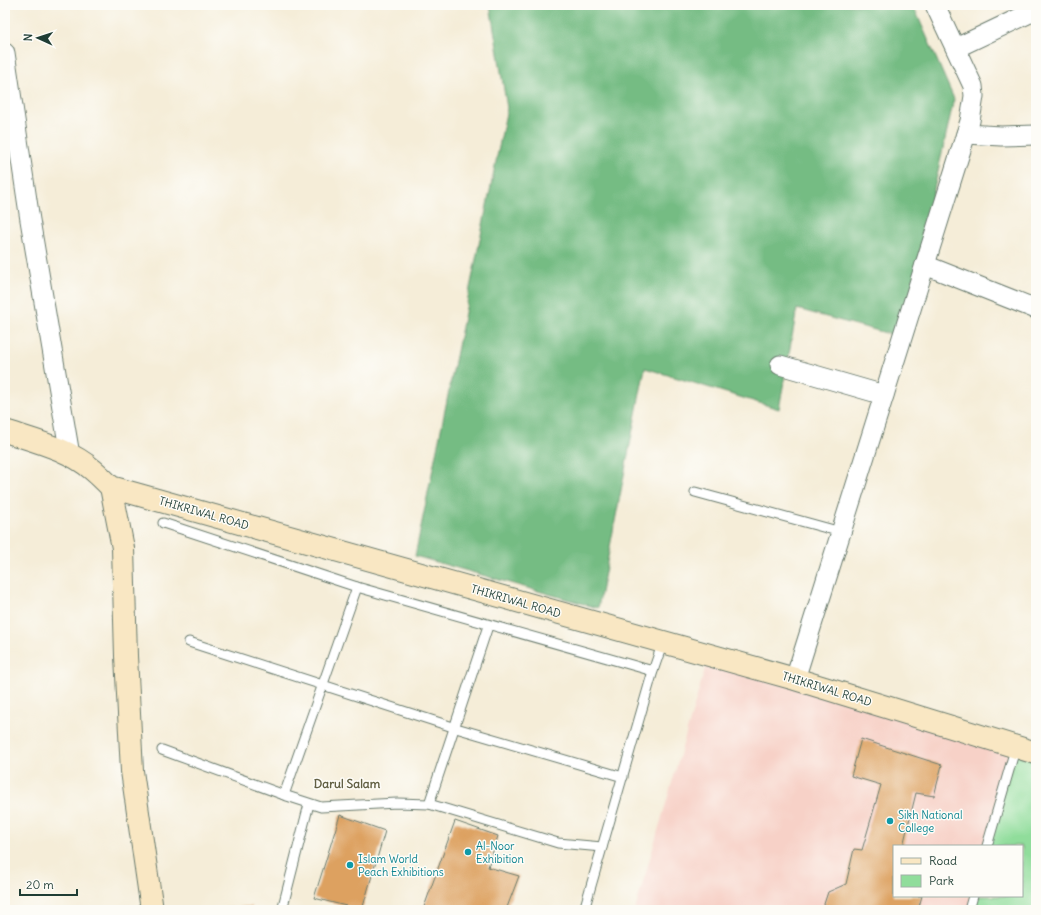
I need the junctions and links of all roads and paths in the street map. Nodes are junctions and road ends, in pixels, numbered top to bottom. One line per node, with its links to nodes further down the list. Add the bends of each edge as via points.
1 (935, 5): 3 (street)
2 (1036, 10): 3 (street)
3 (956, 48): 5 (street, via 973,86 972,107)
4 (5, 53): 12 (street)
5 (966, 134): 6 (street); 7 (street)
6 (1036, 135)
7 (925, 265): 8 (street); 10 (street)
8 (1036, 309)
9 (780, 365): 10 (street)
10 (884, 395): 16 (street)
11 (5, 431): 12 (main road, THIKRIWAL ROAD)
12 (70, 455): 13 (main road, THIKRIWAL ROAD, via 92,469)
13 (111, 487): 20 (main road, THIKRIWAL ROAD); 35 (main road, via 123,548 132,771)
14 (695, 492): 16 (lane)
15 (163, 523): 17 (lane)
16 (841, 532): 22 (street)
17 (357, 587): 18 (lane); 23 (lane)
18 (488, 626): 21 (lane); 24 (lane)
19 (189, 642): 23 (lane)
20 (663, 642): 21 (lane); 22 (main road, THIKRIWAL ROAD)
21 (653, 671): 28 (lane)
22 (795, 679): 25 (main road, THIKRIWAL ROAD)
23 (322, 685): 24 (lane); 29 (lane)
24 (456, 728): 28 (lane); 31 (lane)
25 (1016, 746): 27 (main road, THIKRIWAL ROAD); 32 (lane)
26 (162, 750): 29 (lane)
27 (1036, 753)
28 (623, 776): 33 (lane)
29 (284, 795): 30 (lane)
30 (309, 804): 31 (lane, via 330,808 397,803); 36 (lane)
31 (429, 804): 33 (lane, via 558,843)
32 (987, 845)
33 (602, 847): 37 (lane)
34 (973, 897): 38 (lane)
35 (152, 910)
36 (282, 910)
37 (584, 910)
38 (968, 910)

